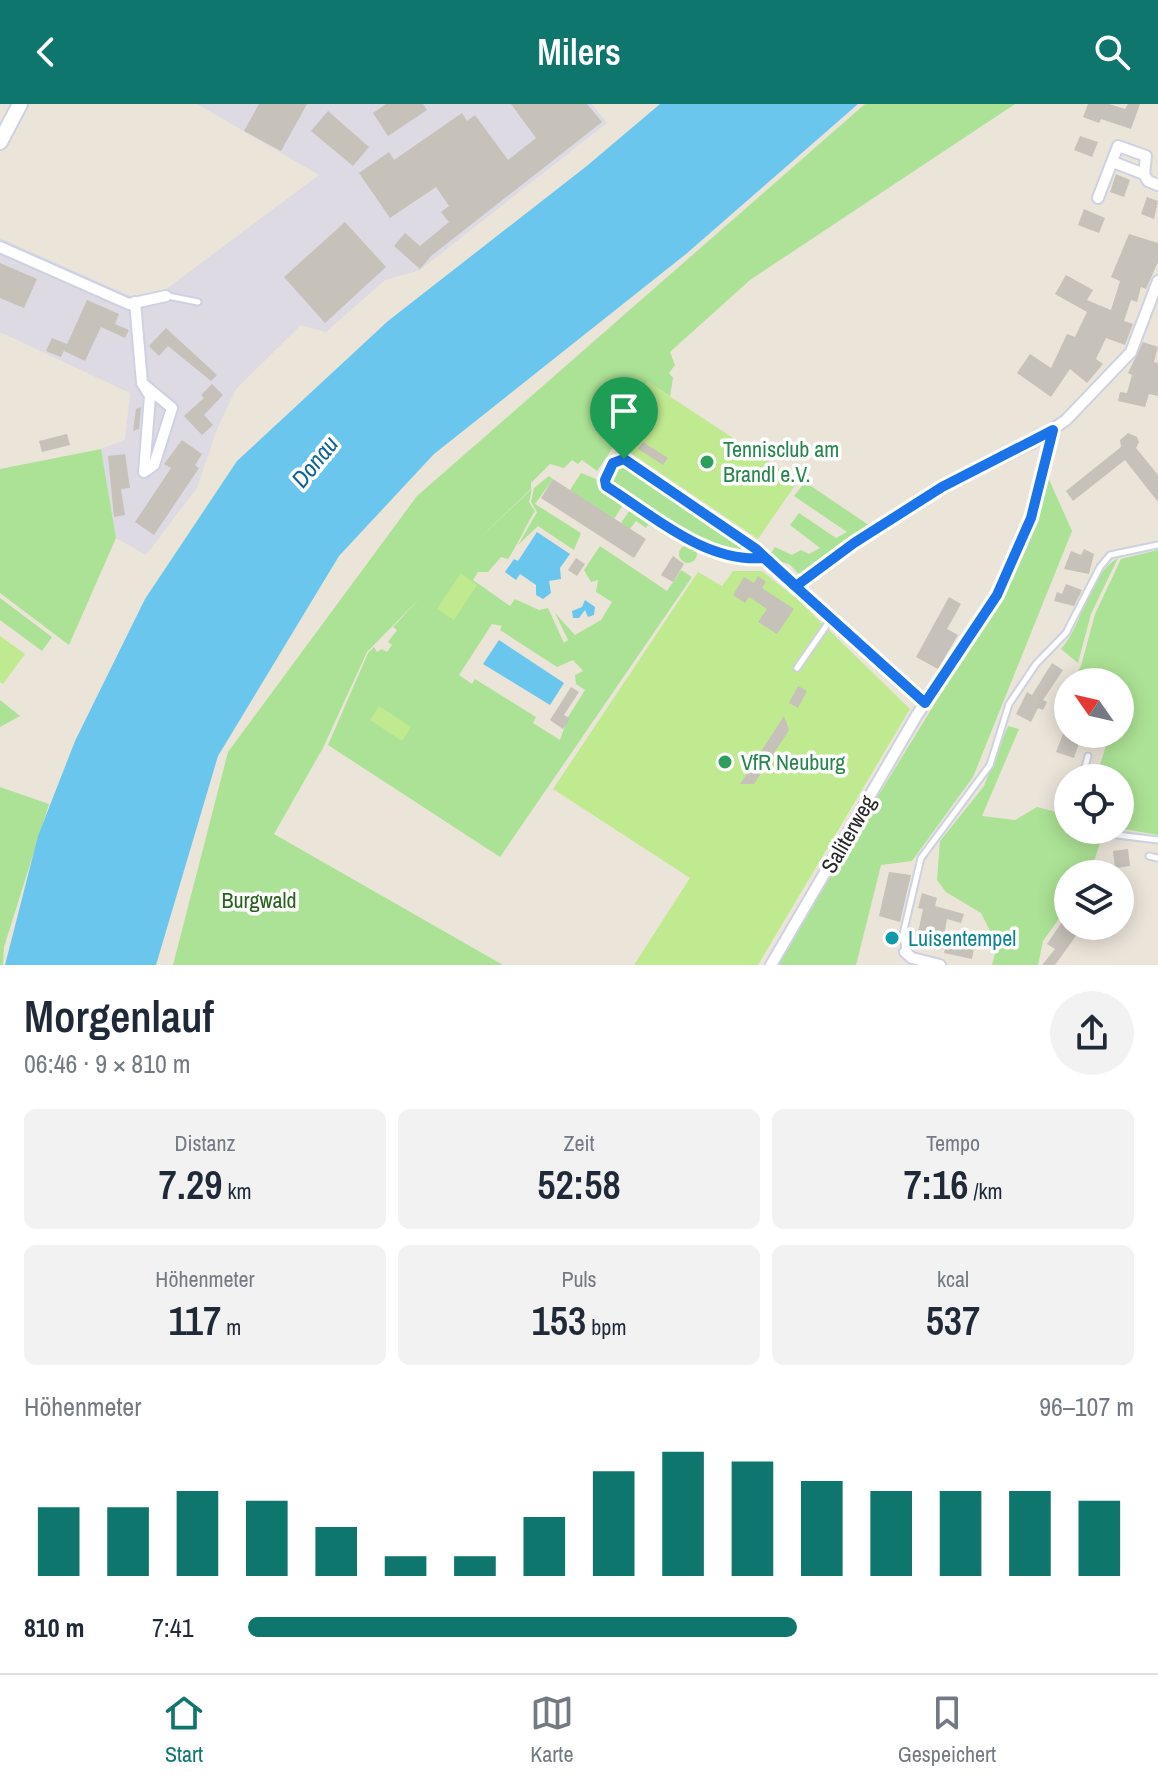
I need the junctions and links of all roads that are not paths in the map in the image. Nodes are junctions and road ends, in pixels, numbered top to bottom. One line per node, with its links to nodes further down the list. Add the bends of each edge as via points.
1 (20, 104): 2 (main road)
2 (0, 142)
3 (1113, 162): 4 (street); 4 (street, via 1118,146 1146,156); 6 (street)
4 (1144, 174): 5 (street)
5 (1158, 185)
6 (1098, 198)
7 (0, 247): 10 (street, via 129,304)
8 (1158, 281): 13 (street, via 1131,352)
9 (166, 296): 10 (street); 11 (lane)
10 (135, 302): 12 (street)
11 (198, 302)
12 (142, 383): 12 (street, via 150,396 144,472 154,465 172,408)
13 (1053, 430): 16 (street, via 942,487); 19 (street, Saliterweg, via 1031,518 997,595)
14 (1158, 545): 26 (lane, via 1110,555 1066,633 1009,704 990,765 921,858 903,934)
15 (764, 558): 15 (lane, via 624,459 607,473 606,486 706,550 747,560); 16 (street)
16 (796, 586): 17 (street)
17 (832, 618): 18 (lane); 19 (street)
18 (797, 668)
19 (925, 703): 27 (street, Saliterweg)
20 (1088, 756): 21 (lane)
21 (1086, 764)
22 (1134, 837): 23 (lane)
23 (1158, 840)
24 (1149, 856): 25 (lane)
25 (1158, 858)
26 (905, 952): 28 (street)
27 (771, 965)
28 (940, 965)

